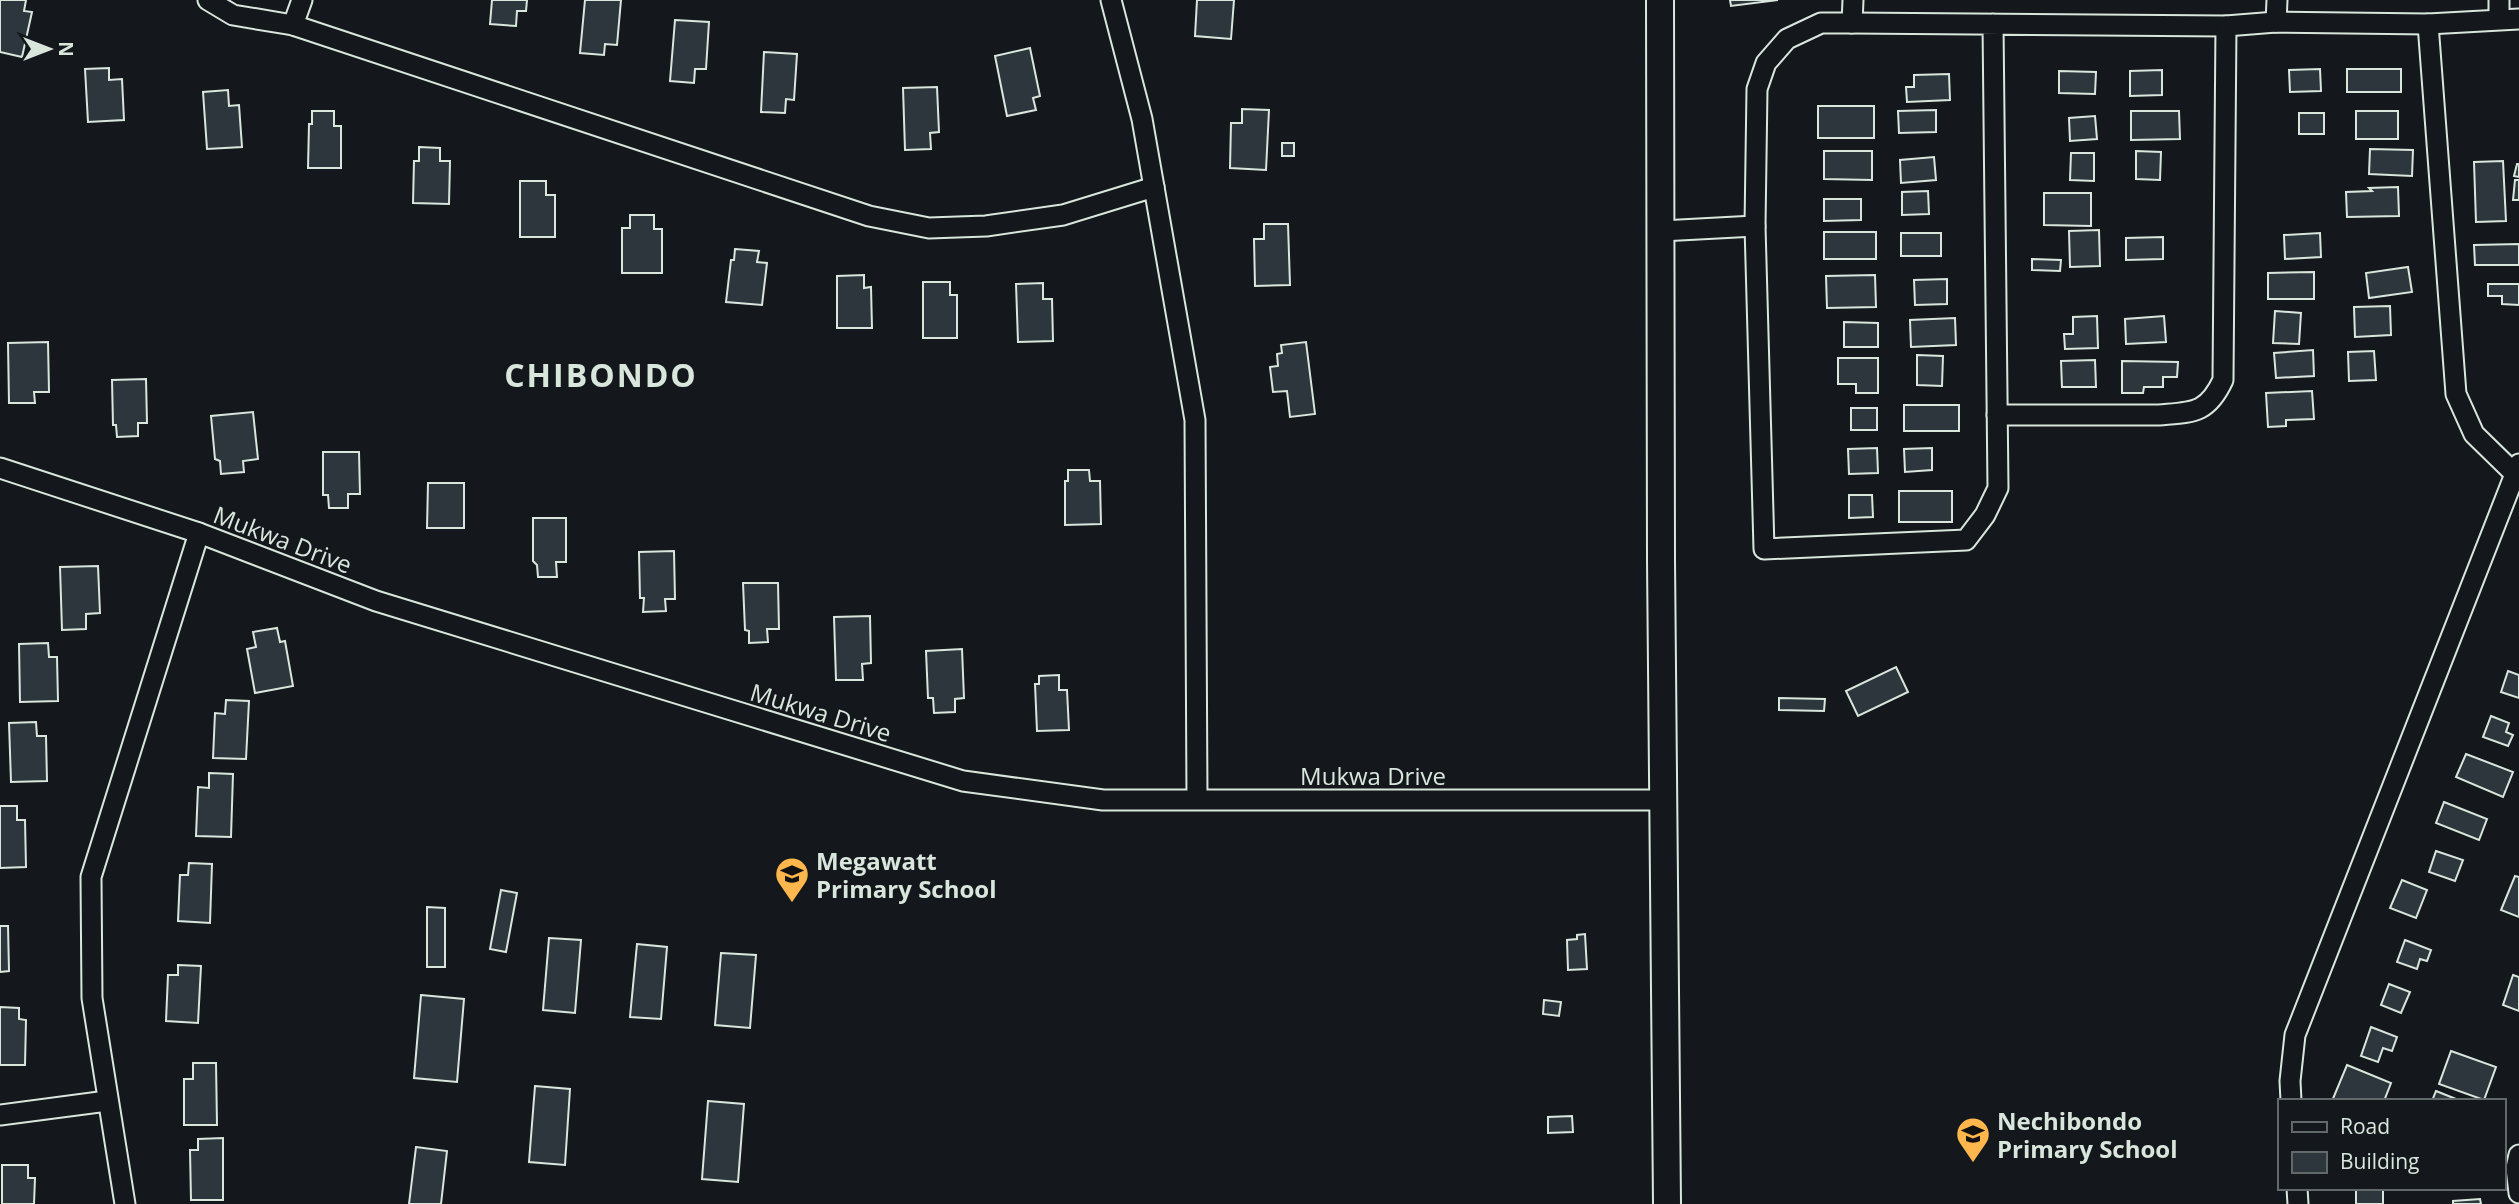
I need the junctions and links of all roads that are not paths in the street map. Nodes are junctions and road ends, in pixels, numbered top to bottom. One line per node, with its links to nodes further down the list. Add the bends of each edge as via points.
1 (208, 0): 13 (street, via 233,15)
2 (302, 0): 13 (street)
3 (1111, 0): 15 (street, via 1142,119)
4 (1660, 0): 17 (street)
5 (1853, 0): 10 (street)
6 (2277, 0): 9 (street)
7 (2499, 10): 8 (street); 12 (street)
8 (2519, 19)
9 (2276, 22): 12 (street); 14 (street)
10 (1852, 23): 11 (street); 16 (street, via 1821,23 1787,39 1766,63 1757,89)
11 (1993, 24): 14 (street); 18 (street)
12 (2428, 24): 20 (street, via 2456,394 2474,434)
13 (293, 26): 15 (street, via 869,216 929,228 1063,215)
14 (2226, 26): 18 (street, via 2223,380 2215,396 2204,408 2171,414)
15 (1154, 187): 22 (street, via 1195,419)
16 (1755, 226): 17 (street); 18 (street, via 1764,549 1966,540 1998,488)
17 (1661, 231): 23 (street)
18 (1997, 415)
19 (0, 468): 21 (street, Mukwa Drive)
20 (2517, 469): 24 (street, via 2295,1035)
21 (199, 533): 22 (street, Mukwa Drive, via 376,601 963,782 1103,800); 25 (street, via 91,877 92,998)
22 (1197, 799): 23 (street, Mukwa Drive)
23 (1663, 800): 30 (street)
24 (2291, 1099)
25 (107, 1101): 26 (street); 29 (street)
26 (0, 1115)
27 (2514, 1164): 28 (street)
28 (2519, 1194)
29 (125, 1204)
30 (1667, 1204)

